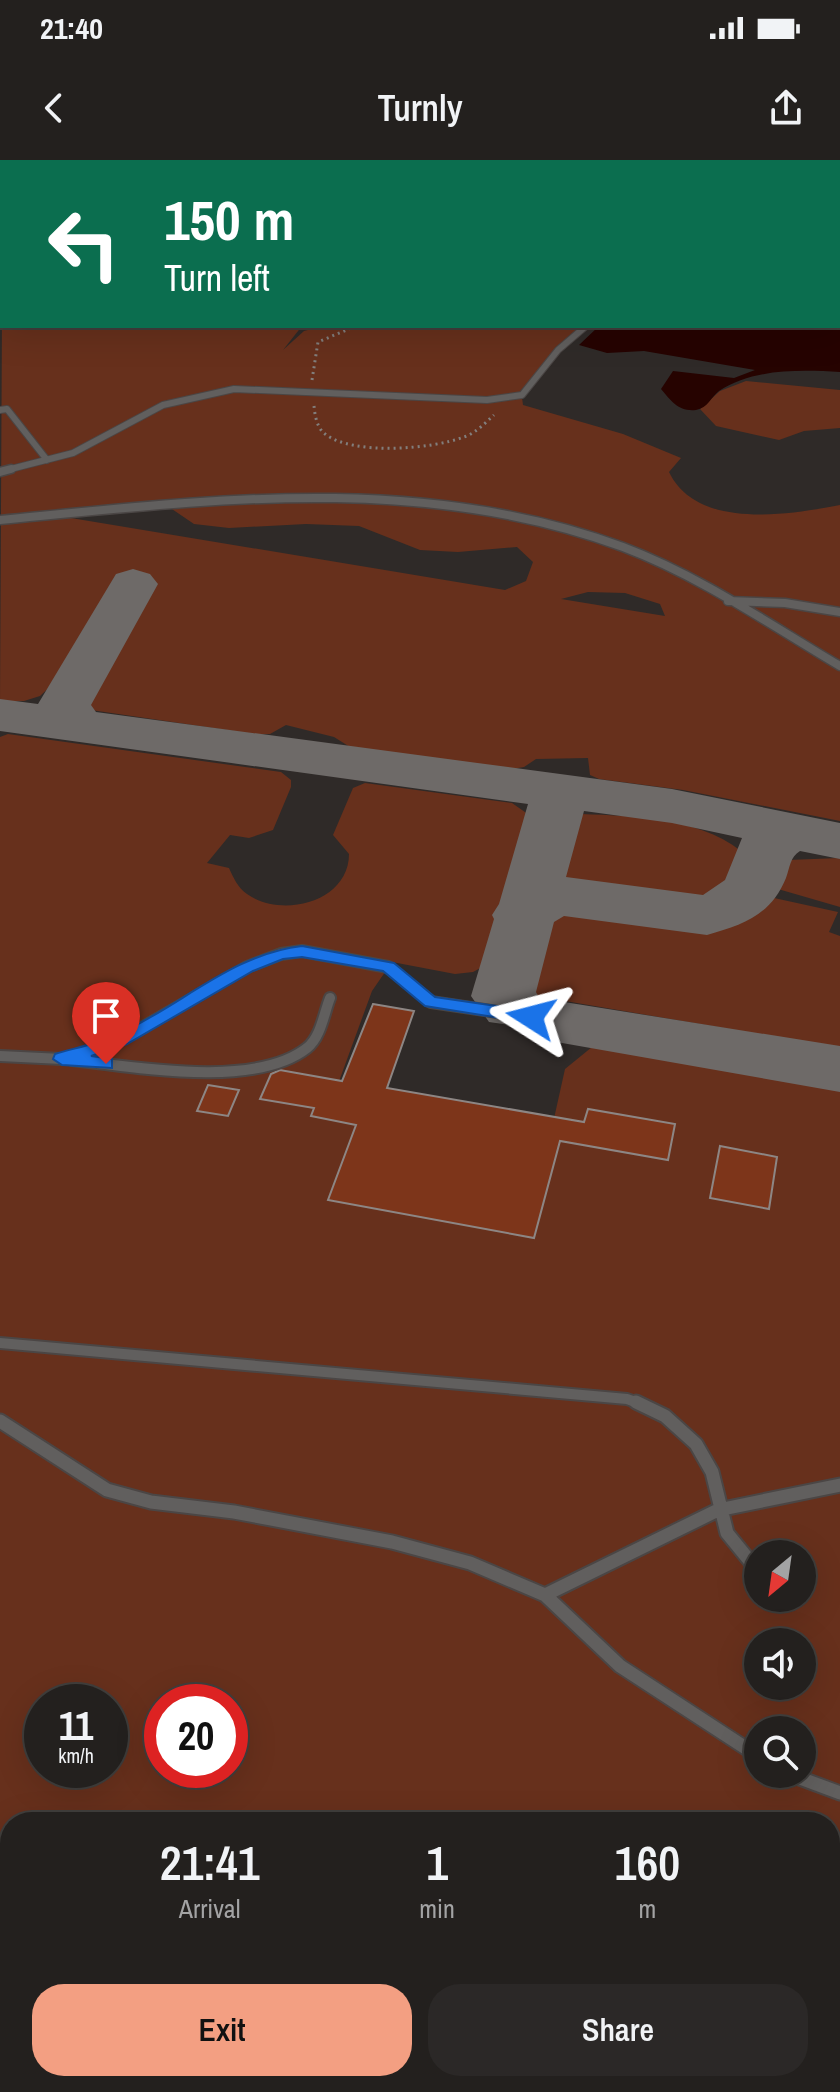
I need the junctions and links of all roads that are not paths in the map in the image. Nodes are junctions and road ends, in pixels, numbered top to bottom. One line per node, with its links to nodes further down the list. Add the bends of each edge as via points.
1 (584, 328): 3 (lane, via 522,395 487,400 234,389 163,405 97,443)
2 (0, 410): 3 (lane, via 7,409)
3 (47, 460): 4 (lane)
4 (0, 472)
5 (0, 520): 6 (lane, via 241,498 419,498 576,530 672,567)
6 (726, 601): 7 (lane); 8 (lane)
7 (840, 612)
8 (840, 666)
9 (330, 998): 12 (lane, via 311,1046 256,1069)
10 (531, 1017): 12 (lane, via 431,1002 388,967 302,951 247,967 121,1040)
11 (0, 1056): 12 (lane)
12 (62, 1059)
13 (0, 1343): 16 (lane, via 627,1399 649,1405 694,1442 711,1469)
14 (0, 1421): 18 (lane, via 107,1490 392,1542 470,1563)
15 (840, 1485): 16 (lane)
16 (718, 1510): 17 (lane, via 731,1542); 18 (lane)
17 (744, 1556)
18 (545, 1595): 19 (lane, via 620,1666)
19 (744, 1747)
20 (816, 1784): 21 (lane)
21 (840, 1793)

